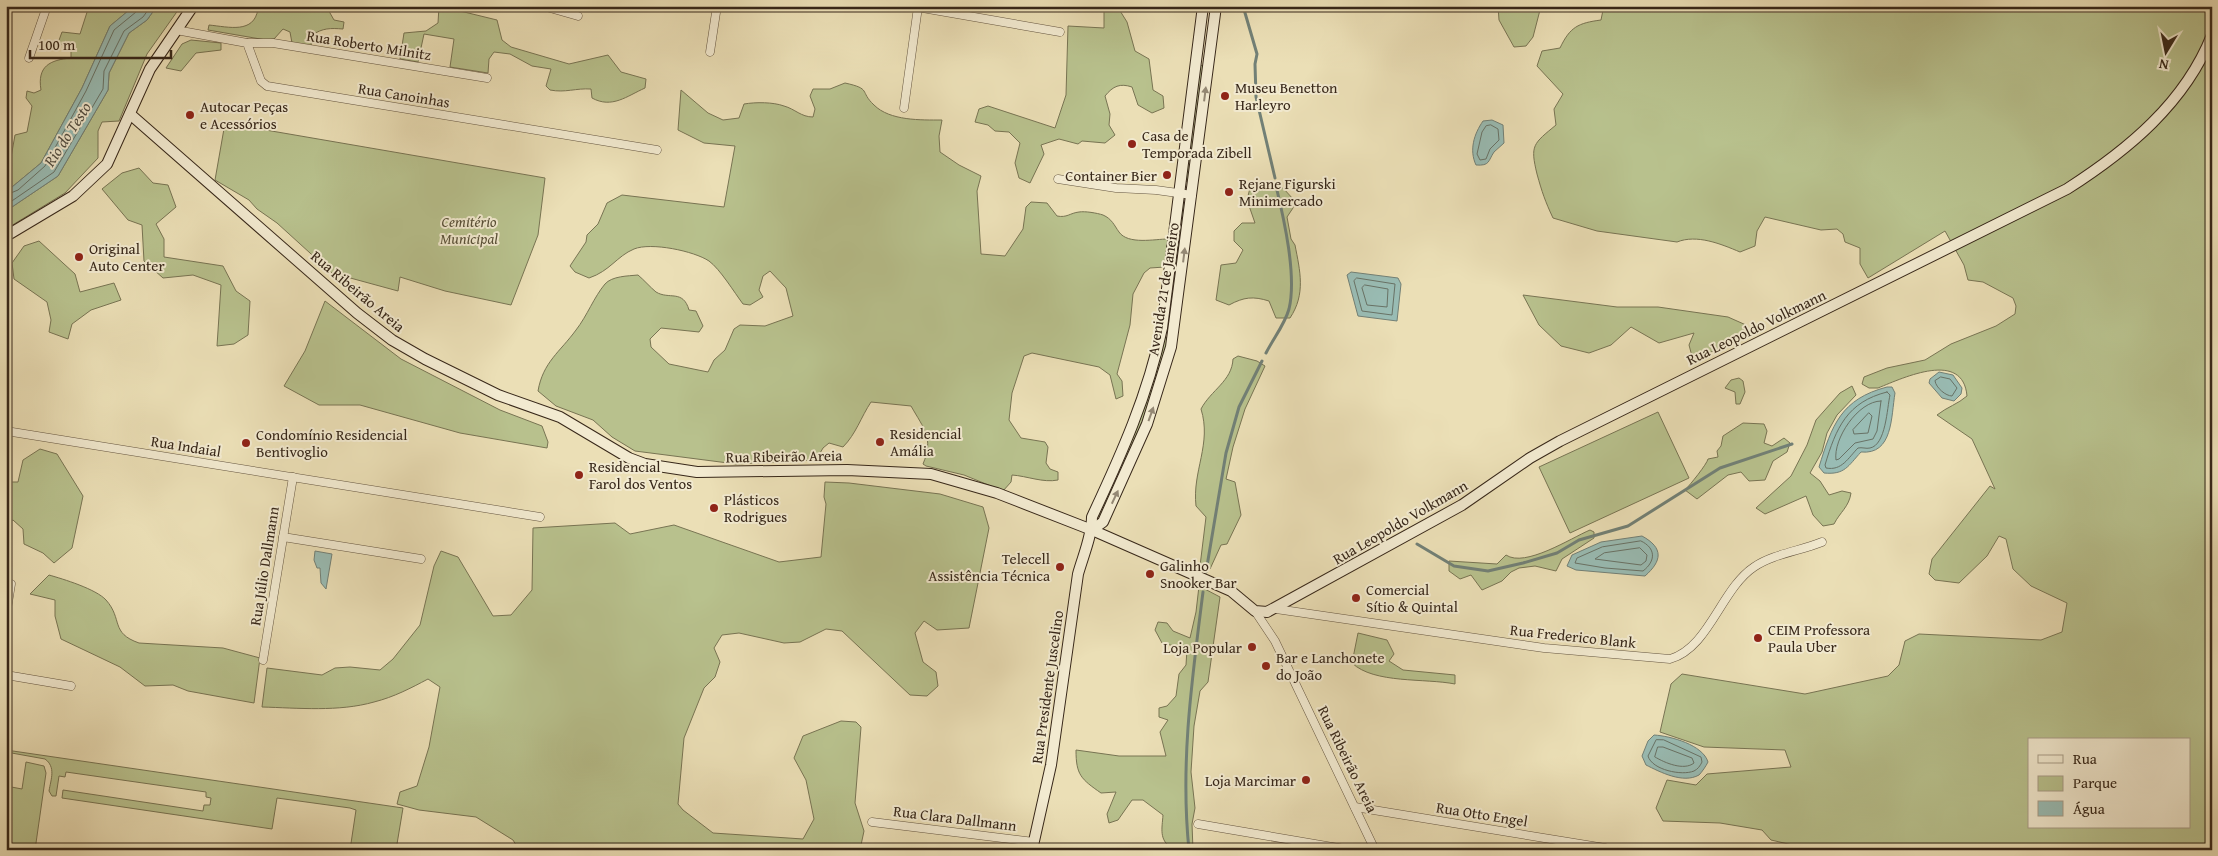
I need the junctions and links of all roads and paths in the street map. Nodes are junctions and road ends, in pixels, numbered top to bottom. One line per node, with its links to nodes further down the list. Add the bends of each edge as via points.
1 (47, 6): 16 (street)
2 (193, 6): 9 (street)
3 (543, 6): 8 (street)
4 (717, 6): 13 (street)
5 (1203, 6): 14 (street, Avenida 21 de Janeiro)
6 (1216, 6): 15 (street, Avenida 21 de Janeiro)
7 (914, 7): 10 (street); 18 (street)
8 (578, 16)
9 (176, 30): 12 (street); 19 (street, via 150,69)
10 (1060, 32)
11 (2212, 34): 36 (street, Rua Leopoldo Volkmann, via 2193,76 2175,99 2123,150 2067,189 1553,445 1462,505)
12 (247, 42): 17 (street, Rua Roberto Milnitz, via 273,43); 20 (street, Rua Canoinhas, via 261,81 267,86)
13 (710, 52)
14 (1197, 55): 15 (street); 22 (street, Avenida 21 de Janeiro)
15 (1210, 56): 23 (street, Avenida 21 de Janeiro, one-way to 15)
16 (29, 58)
17 (488, 78)
18 (904, 108)
19 (130, 114): 24 (street, via 114,153 99,173 73,196); 30 (street, Rua Ribeirão Areia, via 392,340 479,387 560,417 629,458 659,468 697,472 846,470 931,474 997,493)
20 (657, 150)
21 (1058, 179): 22 (street)
22 (1179, 193): 23 (street); 25 (street, Avenida 21 de Janeiro)
23 (1192, 195): 26 (street, Avenida 21 de Janeiro, one-way to 23)
24 (6, 236)
25 (1162, 328): 26 (street); 30 (street, Avenida 21 de Janeiro, via 1142,400 1092,517)
26 (1175, 331): 30 (street, Avenida 21 de Janeiro, one-way to 26, via 1103,522 1140,443)
27 (6, 431): 28 (street, Rua Indaial)
28 (292, 477): 29 (street, Rua Indaial); 31 (street, Rua Júlio Dallmann)
29 (540, 517)
30 (1092, 530): 35 (street, Rua Ribeirão Areia, via 1231,591); 44 (street, Rua Presidente Juscelino, via 1078,574 1051,765)
31 (283, 537): 33 (street); 38 (street, Rua Júlio Dallmann)
32 (1822, 542): 36 (street, Rua Frederico Blank, via 1753,567 1692,646 1680,656 1670,659 1544,648)
33 (421, 559)
34 (6, 583): 37 (street, via 11,584)
35 (1252, 607): 36 (street); 41 (street, Rua Ribeirão Areia, via 1275,641)
36 (1276, 609)
37 (6, 614)
38 (263, 660)
39 (6, 675): 40 (street)
40 (71, 686)
41 (1355, 807): 45 (street, Rua Otto Engel); 47 (street, Rua Ribeirão Areia)
42 (872, 822): 44 (street, Rua Clara Dallmann)
43 (1198, 824): 46 (street)
44 (1033, 846)
45 (1605, 848)
46 (1350, 850)
47 (1375, 850)

